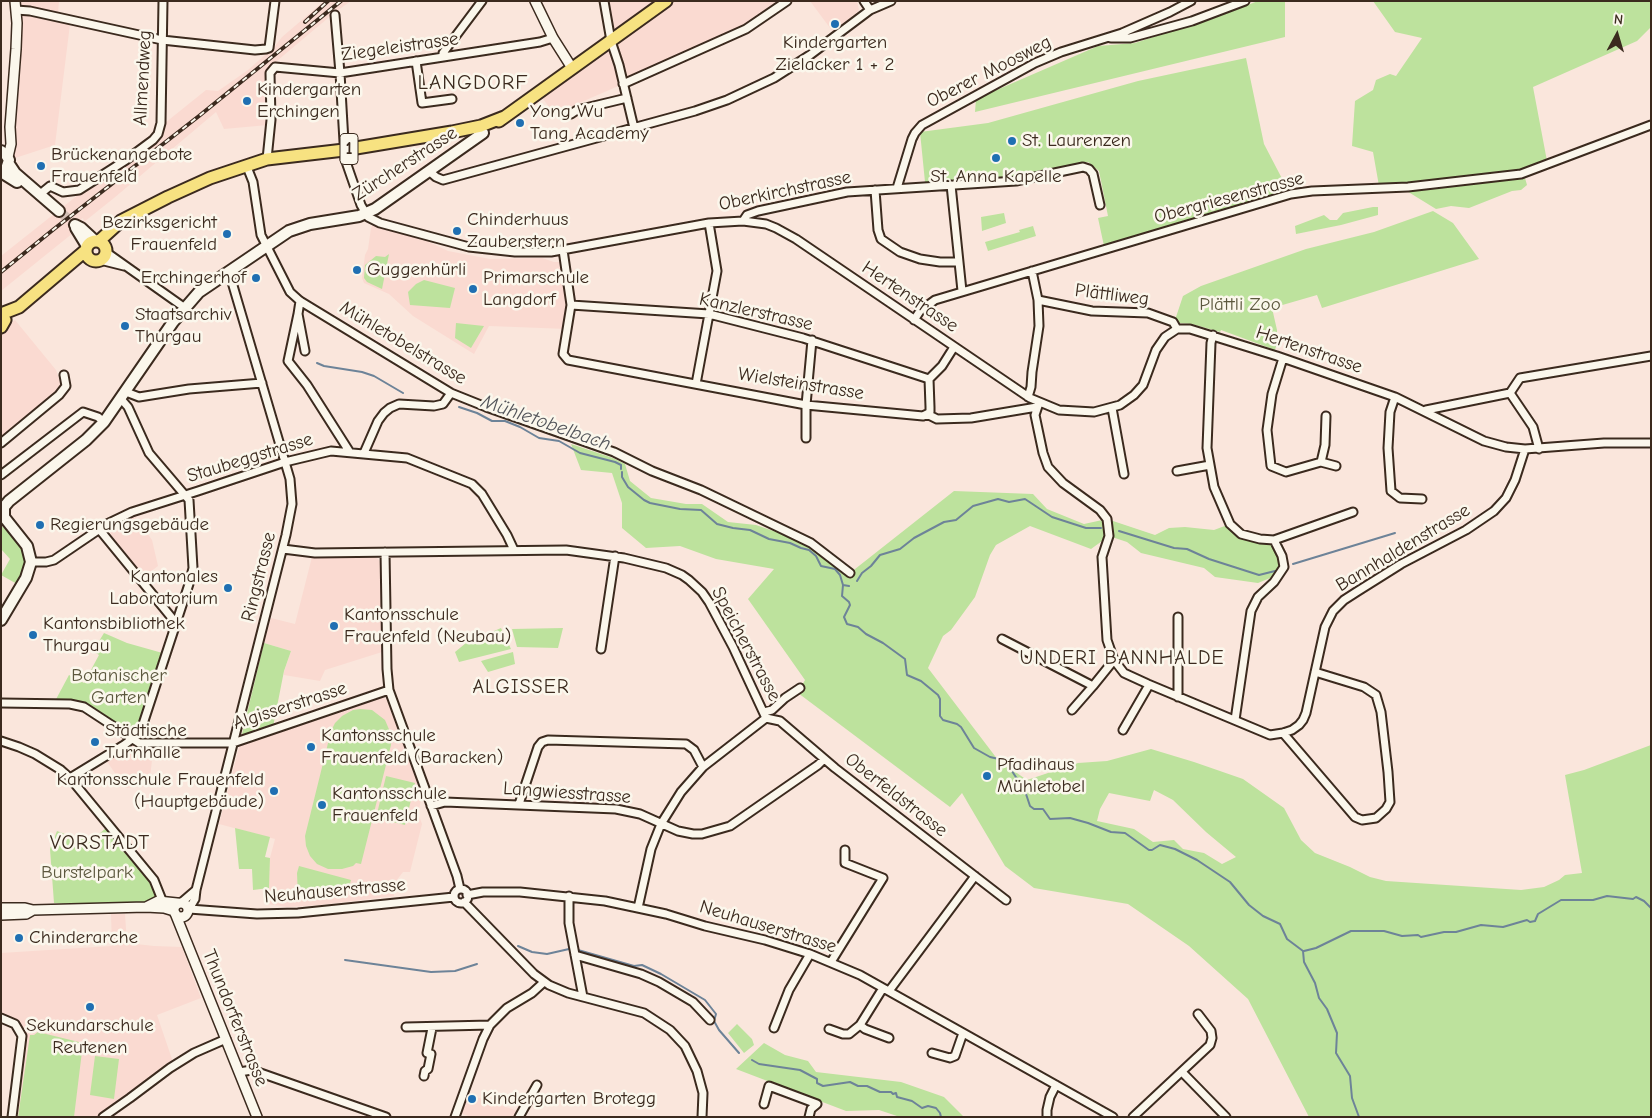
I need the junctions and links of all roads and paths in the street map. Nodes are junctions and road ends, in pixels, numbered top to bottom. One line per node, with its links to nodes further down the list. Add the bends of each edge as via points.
1 (163, 1): 17 (street, Allmendweg)
2 (275, 1): 17 (street, via 266,50)
3 (482, 1): 19 (street, via 444,51)
4 (535, 1): 15 (street)
5 (604, 1): 18 (street)
6 (666, 1): 18 (main road, Zürcherstrasse / 1)
7 (787, 1): 23 (street, via 746,29)
8 (864, 1): 13 (street)
9 (891, 1): 13 (street)
10 (1191, 1): 16 (street, Oberer Moosweg)
11 (1245, 1): 16 (street, via 1157,31 1130,38)
12 (15, 6): 17 (street); 34 (street, via 11,144)
13 (870, 10): 29 (street, via 810,55 761,85 695,111)
14 (335, 16): 22 (street)
15 (553, 38): 19 (street, Ziegeleistrasse); 21 (street)
16 (1109, 38): 38 (street, Oberer Moosweg, via 1061,52 1035,64 922,125 912,140)
17 (162, 40): 40 (street, Allmendweg, via 161,123 158,134 126,160 79,190 63,192 50,186)
18 (611, 41): 21 (main road, Zürcherstrasse / 1); 23 (street)
19 (443, 57): 20 (street, Ziegeleistrasse)
20 (416, 61): 22 (street, Ziegeleistrasse); 25 (street, via 422,103)
21 (572, 68): 27 (main road, Zürcherstrasse / 1)
22 (340, 73): 32 (street); 33 (street, Ziegeleistrasse, via 286,67 275,67 270,72 271,120)
23 (623, 84): 24 (street)
24 (627, 98): 26 (street); 29 (street)
25 (452, 99)
26 (570, 114)
27 (504, 117): 30 (main road, 1); 31 (main road, Zürcherstrasse / 1)
28 (1651, 125): 50 (street, Obergriesenstrasse, via 1521,174 1408,187 1291,194)
29 (634, 128): 36 (street, via 444,180)
30 (452, 132): 31 (main road, 1); 32 (main road, 1)
31 (484, 133): 36 (main road, Zürcherstrasse)
32 (344, 150): 33 (main road, 1); 43 (street)
33 (267, 159): 35 (main road, 1)
34 (4, 161): 40 (main road, via 29,190)
35 (247, 167): 46 (street, Mühletobelstrasse, via 253,182 260,235); 47 (main road, 1, via 210,178 121,221)
36 (429, 171): 43 (main road, Zürcherstrasse)
37 (951, 185): 38 (street, Oberkirchstrasse); 41 (street, Oberkirchstrasse, via 1016,181 1082,167 1093,174); 49 (street)
38 (897, 188): 39 (street, Oberkirchstrasse)
39 (875, 190): 44 (street, Oberkirchstrasse, via 847,192 758,211 747,215); 49 (street, via 881,238 900,252 920,259)
40 (37, 193): 42 (main road)
41 (1100, 205)
42 (59, 211)
43 (366, 214): 46 (main road, Zürcherstrasse, via 296,228); 48 (street, Oberkirchstrasse, via 380,223 468,247 515,252)
44 (743, 221): 45 (street, Oberkirchstrasse); 59 (street, Hertenstrasse, via 766,224 786,233)
45 (709, 223): 48 (street, Oberkirchstrasse); 58 (street, via 716,271)
46 (265, 246): 51 (main road, Zürcherstrasse); 54 (street, Mühletobelstrasse, via 290,292)
47 (96, 250): 56 (street, via 131,268); 60 (main road, 1)
48 (563, 250): 55 (street)
49 (958, 262): 52 (street)
50 (1032, 271): 52 (street, Obergriesenstrasse); 53 (street)
51 (229, 272): 56 (main road, Zürcherstrasse, via 206,287); 70 (street, Ringstrasse)
52 (962, 291): 59 (street, Obergriesenstrasse, via 929,303)
53 (1038, 300): 61 (street, Plättliweg, via 1092,312 1148,313 1173,322); 75 (street, via 1039,326)
54 (300, 301): 57 (street); 72 (street, Mühletobelstrasse)
55 (571, 305): 58 (street, Kanzlerstrasse); 71 (street, Wielsteinstrasse, via 563,354 568,360)
56 (185, 308): 74 (main road, Zürcherstrasse)
57 (298, 314): 65 (street); 89 (street, via 288,361)
58 (708, 314): 63 (street, Kanzlerstrasse); 71 (street)
59 (914, 320): 64 (street, Hertenstrasse)
60 (2, 321)
61 (1177, 330): 62 (street, Hertenstrasse, via 1190,329); 79 (street, Hertenstrasse, via 1160,343 1139,390)
62 (1213, 335): 67 (street, Hertenstrasse); 93 (street, via 1210,343 1207,448)
63 (812, 340): 69 (street, Kanzlerstrasse); 77 (street)
64 (954, 347): 69 (street); 75 (street, Hertenstrasse)
65 (305, 351)
66 (1651, 356): 73 (street, via 1520,378)
67 (1283, 358): 76 (street, Hertenstrasse); 92 (street, via 1268,421 1271,466 1286,472)
68 (64, 376): 86 (street, via 66,386 59,395)
69 (929, 379): 81 (street, via 930,412)
70 (262, 382): 74 (street, via 139,397); 91 (street, Ringstrasse)
71 (696, 384): 77 (street, Wielsteinstrasse)
72 (451, 393): 90 (street, via 443,404 398,404 390,408 378,421); 109 (street, Mühletobelstrasse, via 614,452 701,490 811,543)
73 (1510, 393): 80 (street); 87 (street, via 1532,427)
74 (123, 395): 83 (main road, Zürcherstrasse); 98 (street, via 149,453)
75 (1028, 397): 78 (street, Hertenstrasse)
76 (1395, 397): 80 (street, Hertenstrasse); 99 (street, via 1390,412 1388,448 1391,491 1400,498)
77 (806, 405): 81 (street, Wielsteinstrasse); 84 (street)
78 (1038, 405): 79 (street, Hertenstrasse, via 1069,411 1094,412); 81 (street, Wielsteinstrasse, via 972,418 937,419); 115 (street, via 1035,415 1048,466 1063,484 1100,510 1107,519 1109,536 1102,557 1107,640)
79 (1112, 408): 96 (street)
80 (1426, 410): 88 (street, Hertenstrasse, via 1484,440)
81 (927, 414)
82 (1326, 416): 92 (street)
83 (101, 419): 97 (street, via 83,412); 100 (main road, Zürcherstrasse, via 86,440 9,502)
84 (806, 438)
85 (1651, 442): 87 (street, Hertenstrasse)
86 (1, 443)
87 (1539, 449): 88 (street, Hertenstrasse)
88 (1525, 450): 116 (street, Bannhaldenstrasse, via 1506,498 1494,511 1466,530 1401,564 1344,600 1333,611 1325,626)
89 (349, 451): 90 (street, Staubeggstrasse); 91 (street, Staubeggstrasse, via 326,451)
90 (364, 453): 105 (street, Staubeggstrasse, via 406,458 472,484 482,494)
91 (285, 462): 98 (street, Staubeggstrasse); 104 (street, Ringstrasse, via 292,504)
92 (1321, 462): 94 (street)
93 (1210, 465): 95 (street); 103 (street, via 1214,487 1230,524 1241,534)
94 (1336, 466)
95 (1177, 472)
96 (1124, 474)
97 (1, 475)
98 (183, 495): 102 (street, Staubeggstrasse, via 132,512); 112 (street, via 189,500 194,563)
99 (1422, 499)
100 (2, 512): 108 (main road, via 27,546)
101 (1353, 512): 103 (street)
102 (99, 529): 108 (street, Staubeggstrasse, via 54,560); 112 (street)
103 (1274, 540): 125 (street, via 1284,567 1258,597 1251,611)
104 (283, 549): 106 (street, Speicherstrasse, via 313,553); 130 (street, Ringstrasse)
105 (514, 550): 106 (street, Speicherstrasse); 107 (street, Speicherstrasse, via 573,550)
106 (385, 552): 120 (street)
107 (615, 556): 114 (street); 124 (street, Speicherstrasse, via 674,571 697,586 718,616)
108 (31, 562): 111 (main road, via 30,570)
109 (850, 573)
110 (1178, 617): 121 (street)
111 (1, 620)
112 (176, 623): 128 (street, via 143,724)
113 (1002, 640): 118 (street)
114 (601, 649)
115 (1114, 660): 117 (street, via 1124,672); 118 (street)
116 (1315, 672): 127 (street, Bannhaldenstrasse, via 1303,720); 127 (street, via 1364,687 1376,695 1388,772 1390,802 1386,809 1369,820 1355,817)
117 (1149, 685): 121 (street); 126 (street)
118 (1093, 686): 123 (street)
119 (800, 688): 124 (street)
120 (389, 690): 130 (street, Algisserstrasse); 135 (street)
121 (1178, 697): 125 (street)
122 (1, 703): 128 (street, Algisserstrasse, via 84,707)
123 (1072, 710)
124 (765, 715): 131 (street, Oberfeldstrasse, via 780,721); 132 (street, Speicherstrasse)
125 (1235, 720): 127 (street, via 1270,735)
126 (1123, 730)
127 (1283, 733)
128 (132, 739): 130 (street, Algisserstrasse, via 139,743); 133 (street)
129 (5, 742): 133 (street, via 35,754)
130 (234, 743): 139 (street, Ringstrasse)
131 (824, 759): 136 (street, Langwiesstrasse, via 722,830 693,834); 138 (street, Oberfeldstrasse)
132 (703, 767): 134 (street, via 694,750 686,744 548,740 538,747); 136 (street, Speicherstrasse, via 681,792)
133 (70, 778): 146 (street, via 154,880)
134 (519, 804): 135 (street, Langwiesstrasse, via 445,802); 136 (street, Langwiesstrasse, via 616,809 640,814)
135 (431, 806): 140 (street)
136 (661, 824): 149 (street, Speicherstrasse, via 651,849)
137 (845, 850): 157 (street, via 845,863 883,878)
138 (975, 876): 145 (street, Oberfeldstrasse); 159 (street)
139 (196, 890): 143 (street, Ringstrasse); 147 (street)
140 (460, 890): 142 (street); 144 (street, via 465,891)
141 (569, 896): 144 (street, Neuhauserstrasse, via 483,892); 149 (street, Neuhauserstrasse); 156 (street, via 569,923)
142 (454, 897): 144 (street, via 457,902); 150 (street, Neuhauserstrasse, via 298,913 257,914)
143 (195, 899): 150 (street); 152 (street, Ringstrasse)
144 (466, 899): 158 (street)
145 (1006, 900)
146 (163, 904): 147 (street); 151 (street)
147 (177, 907): 152 (street, via 187,904); 152 (street, via 178,916); 154 (street, Thundorferstrasse)
148 (1, 908): 151 (street)
149 (638, 908): 155 (street, Neuhauserstrasse)
150 (202, 909): 152 (street, Neuhauserstrasse)
151 (33, 910): 153 (street, via 26,914)
152 (187, 912): 154 (street, Thundorferstrasse)
153 (1, 915)
154 (183, 932): 172 (street, Thundorferstrasse)
155 (810, 954): 157 (street, Neuhauserstrasse); 168 (street, via 789,990)
156 (575, 955): 160 (street); 163 (street, via 659,982 693,1002)
157 (831, 962): 159 (street, Neuhauserstrasse)
158 (544, 982): 160 (street); 164 (street, via 507,1008)
159 (886, 990): 165 (street); 170 (street, Neuhauserstrasse)
160 (583, 997): 186 (street, via 644,1013 670,1030 685,1046 698,1071 703,1093)
161 (1198, 1014): 175 (street, via 1211,1031 1212,1038 1210,1045)
162 (1, 1018): 180 (street, via 15,1024 22,1036)
163 (710, 1020)
164 (490, 1025): 167 (street); 184 (street)
165 (860, 1025): 169 (street, via 849,1034); 171 (street)
166 (406, 1028): 167 (street)
167 (432, 1028): 176 (street, via 428,1053 431,1054)
168 (774, 1028)
169 (829, 1029)
170 (963, 1033): 173 (street, via 955,1056 950,1058); 178 (street, Neuhauserstrasse)
171 (889, 1038)
172 (226, 1039): 174 (street, Thundorferstrasse); 181 (street, via 170,1068)
173 (932, 1053)
174 (239, 1072): 182 (street, Thundorferstrasse); 183 (street, via 252,1070)
175 (1182, 1072): 190 (street); 191 (street)
176 (424, 1076)
177 (537, 1085): 185 (street)
178 (1056, 1085): 188 (street, via 1050,1097); 189 (street, Neuhauserstrasse)
179 (764, 1104): 187 (street, via 769,1086 817,1104)
180 (12, 1117)
181 (103, 1117)
182 (257, 1117)
183 (386, 1117)
184 (455, 1117)
185 (519, 1117)
186 (702, 1117)
187 (809, 1117)
188 (1047, 1117)
189 (1113, 1117)
190 (1133, 1117)
191 (1226, 1117)

